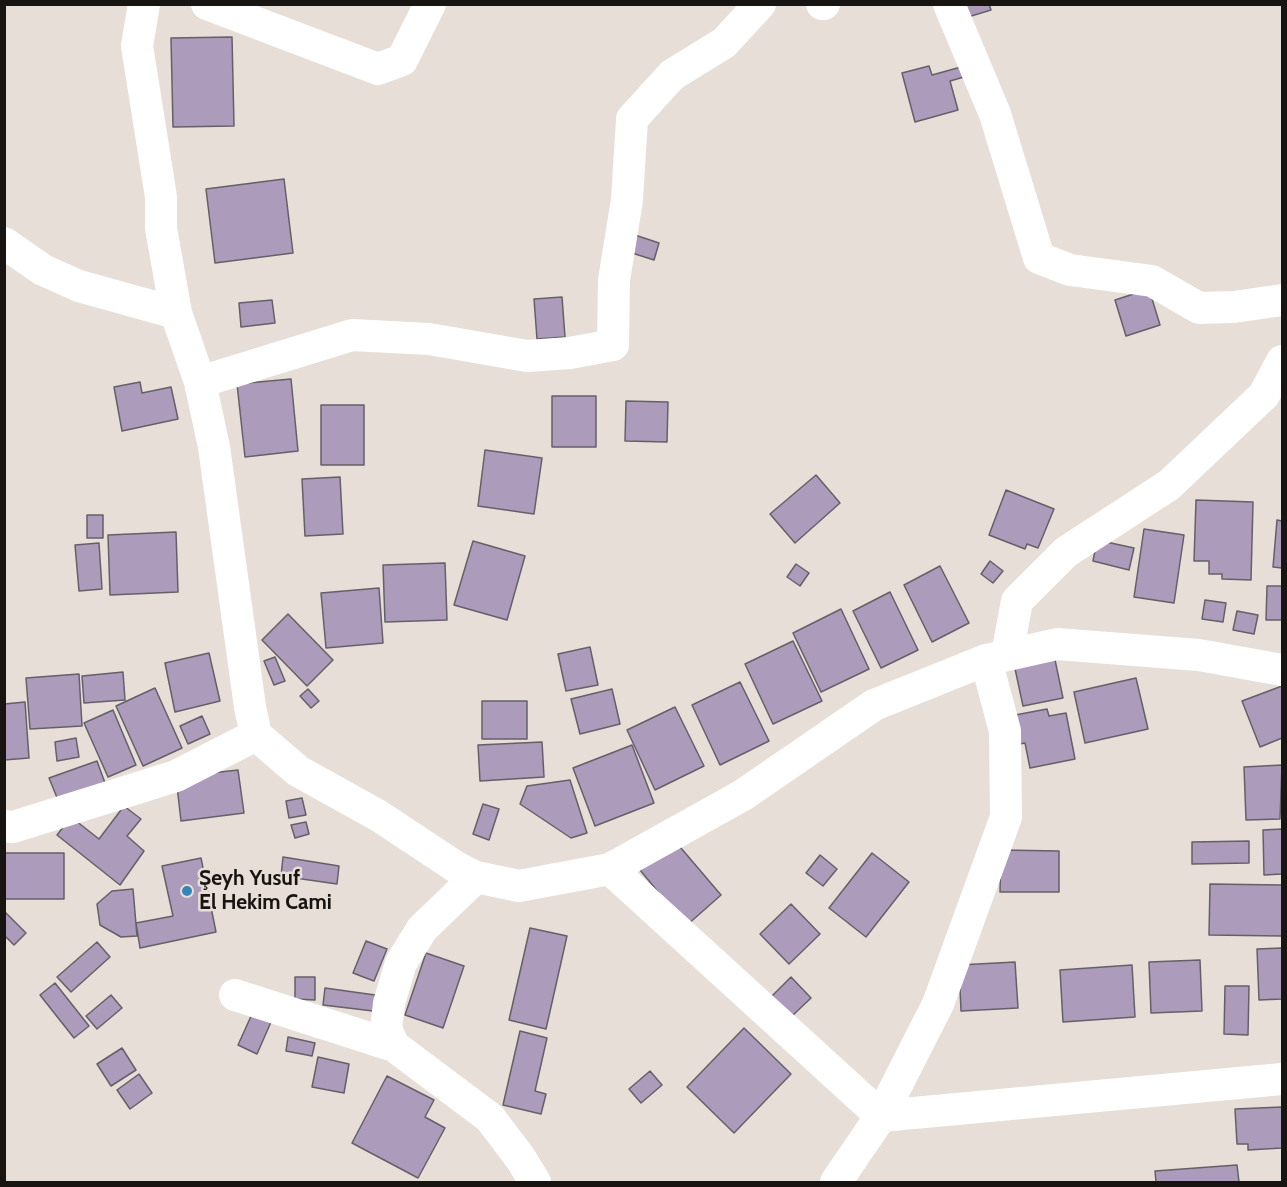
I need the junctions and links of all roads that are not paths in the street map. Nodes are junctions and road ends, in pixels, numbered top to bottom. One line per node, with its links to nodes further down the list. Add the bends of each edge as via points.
1 (144, 4): 8 (street, via 137,46)
2 (207, 4): 3 (street, via 378,69 402,60)
3 (429, 4)
4 (760, 4): 10 (street, via 724,43 672,75 632,118 627,200 614,280 613,345 527,356 429,339 352,335)
5 (949, 4): 7 (street, via 995,114 1039,258 1070,270 1152,281 1199,308)
6 (4, 243): 8 (street, via 43,270 78,286)
7 (1282, 300)
8 (176, 313): 10 (street)
9 (1282, 361): 11 (street, via 1264,394 1169,485 1066,552 1017,601)
10 (200, 382): 13 (street, via 214,447)
11 (996, 658): 12 (street, via 1057,644 1199,655); 15 (street, via 874,705 743,795); 20 (street, via 1005,731 1006,817 938,1005)
12 (1282, 670)
13 (256, 735): 14 (street, via 176,776 13,827); 16 (street, via 298,771)
14 (4, 826)
15 (610, 869): 16 (street, via 519,886); 20 (street)
16 (476, 877): 18 (street, via 422,929 401,963 386,1029)
17 (235, 994): 18 (street)
18 (394, 1046): 21 (street, via 489,1118)
19 (1282, 1079): 20 (street)
20 (881, 1116): 23 (street)
21 (528, 1171): 22 (street)
22 (557, 1182)
23 (836, 1182)

